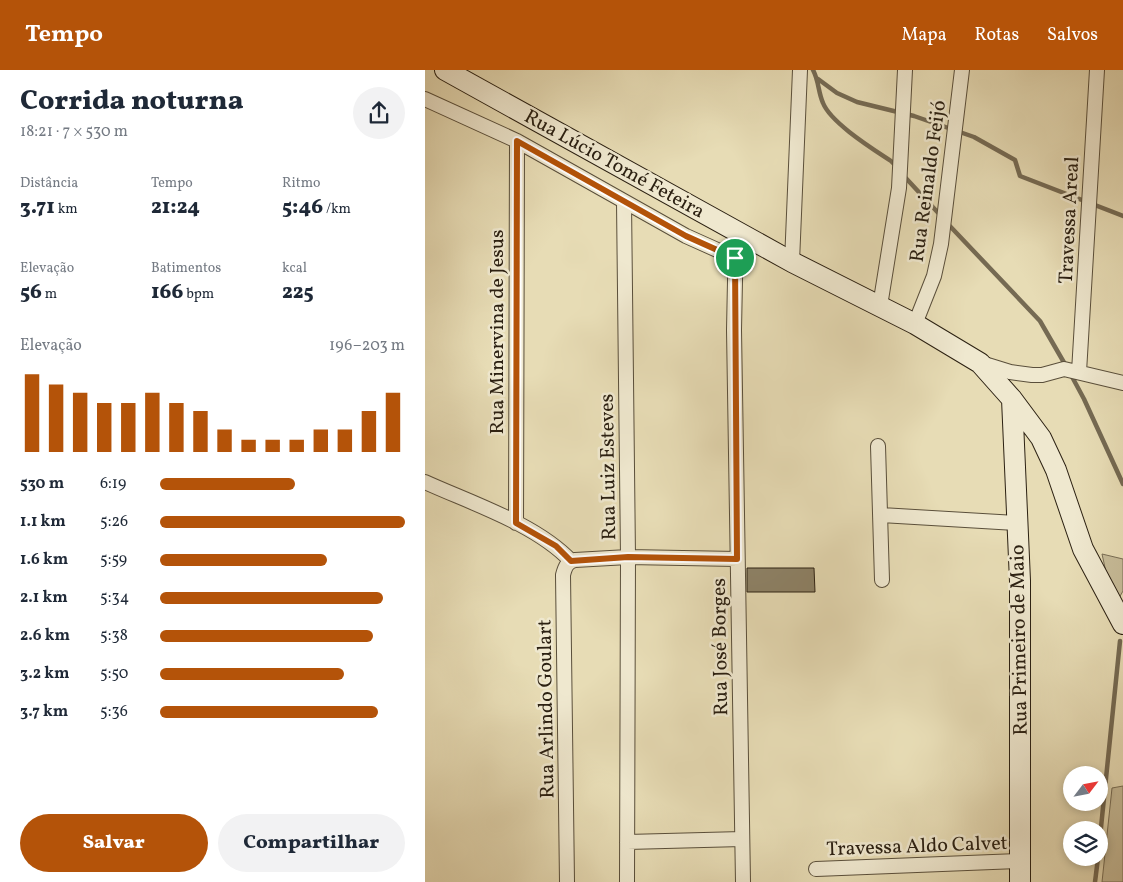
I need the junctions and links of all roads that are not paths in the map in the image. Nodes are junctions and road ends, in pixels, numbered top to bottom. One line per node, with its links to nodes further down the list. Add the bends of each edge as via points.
1 (445, 70): 9 (main road, Rua Lúcio Tomé Feteira)
2 (905, 70): 12 (street, via 899,188)
3 (962, 70): 13 (street, Rua Reinaldo Feijó, via 941,244 934,276)
4 (1097, 70): 15 (street, Travessa Areal, via 1089,222)
5 (800, 75): 11 (street)
6 (425, 99): 7 (street, Rua Lúcio Tomé Feteira)
7 (517, 141): 8 (street, Rua Lúcio Tomé Feteira); 21 (street, Rua Minervina de Jesus)
8 (624, 202): 10 (street, Rua Lúcio Tomé Feteira); 23 (street, Rua Luiz Esteves)
9 (736, 231): 10 (street, Rua José Borges); 11 (main road, Rua Lúcio Tomé Feteira)
10 (735, 258): 24 (street, Rua José Borges)
11 (792, 262): 12 (main road, Rua Lúcio Tomé Feteira)
12 (880, 306): 13 (main road, Rua Lúcio Tomé Feteira)
13 (915, 324): 14 (main road, Rua Lúcio Tomé Feteira)
14 (980, 363): 15 (street, via 1032,375); 17 (main road, Rua Lúcio Tomé Feteira)
15 (1073, 370): 16 (street)
16 (1123, 383)
17 (1012, 398): 22 (main road, Rua Primeiro de Maio); 27 (main road, Rua Lúcio Tomé Feteira, via 1041,438 1057,470 1083,549)
18 (879, 446): 20 (street)
19 (425, 482): 21 (street)
20 (881, 515): 22 (street); 26 (street)
21 (516, 523): 25 (street, via 556,546)
22 (1016, 523): 30 (main road, Rua Primeiro de Maio, via 1020,581)
23 (628, 557): 24 (street); 25 (street); 29 (street, Rua Luiz Esteves)
24 (737, 559): 28 (street, Rua José Borges)
25 (571, 561): 32 (street, Rua Arlindo Goulart, via 565,566 563,575)
26 (882, 580)
27 (1123, 624)
28 (741, 839): 29 (street); 34 (street, Rua José Borges)
29 (627, 842): 33 (street, Rua Luiz Esteves)
30 (1020, 861): 31 (street, Travessa Aldo Calvet); 35 (main road, Rua Primeiro de Maio)
31 (816, 870)
32 (567, 882)
33 (627, 882)
34 (743, 882)
35 (1020, 882)

